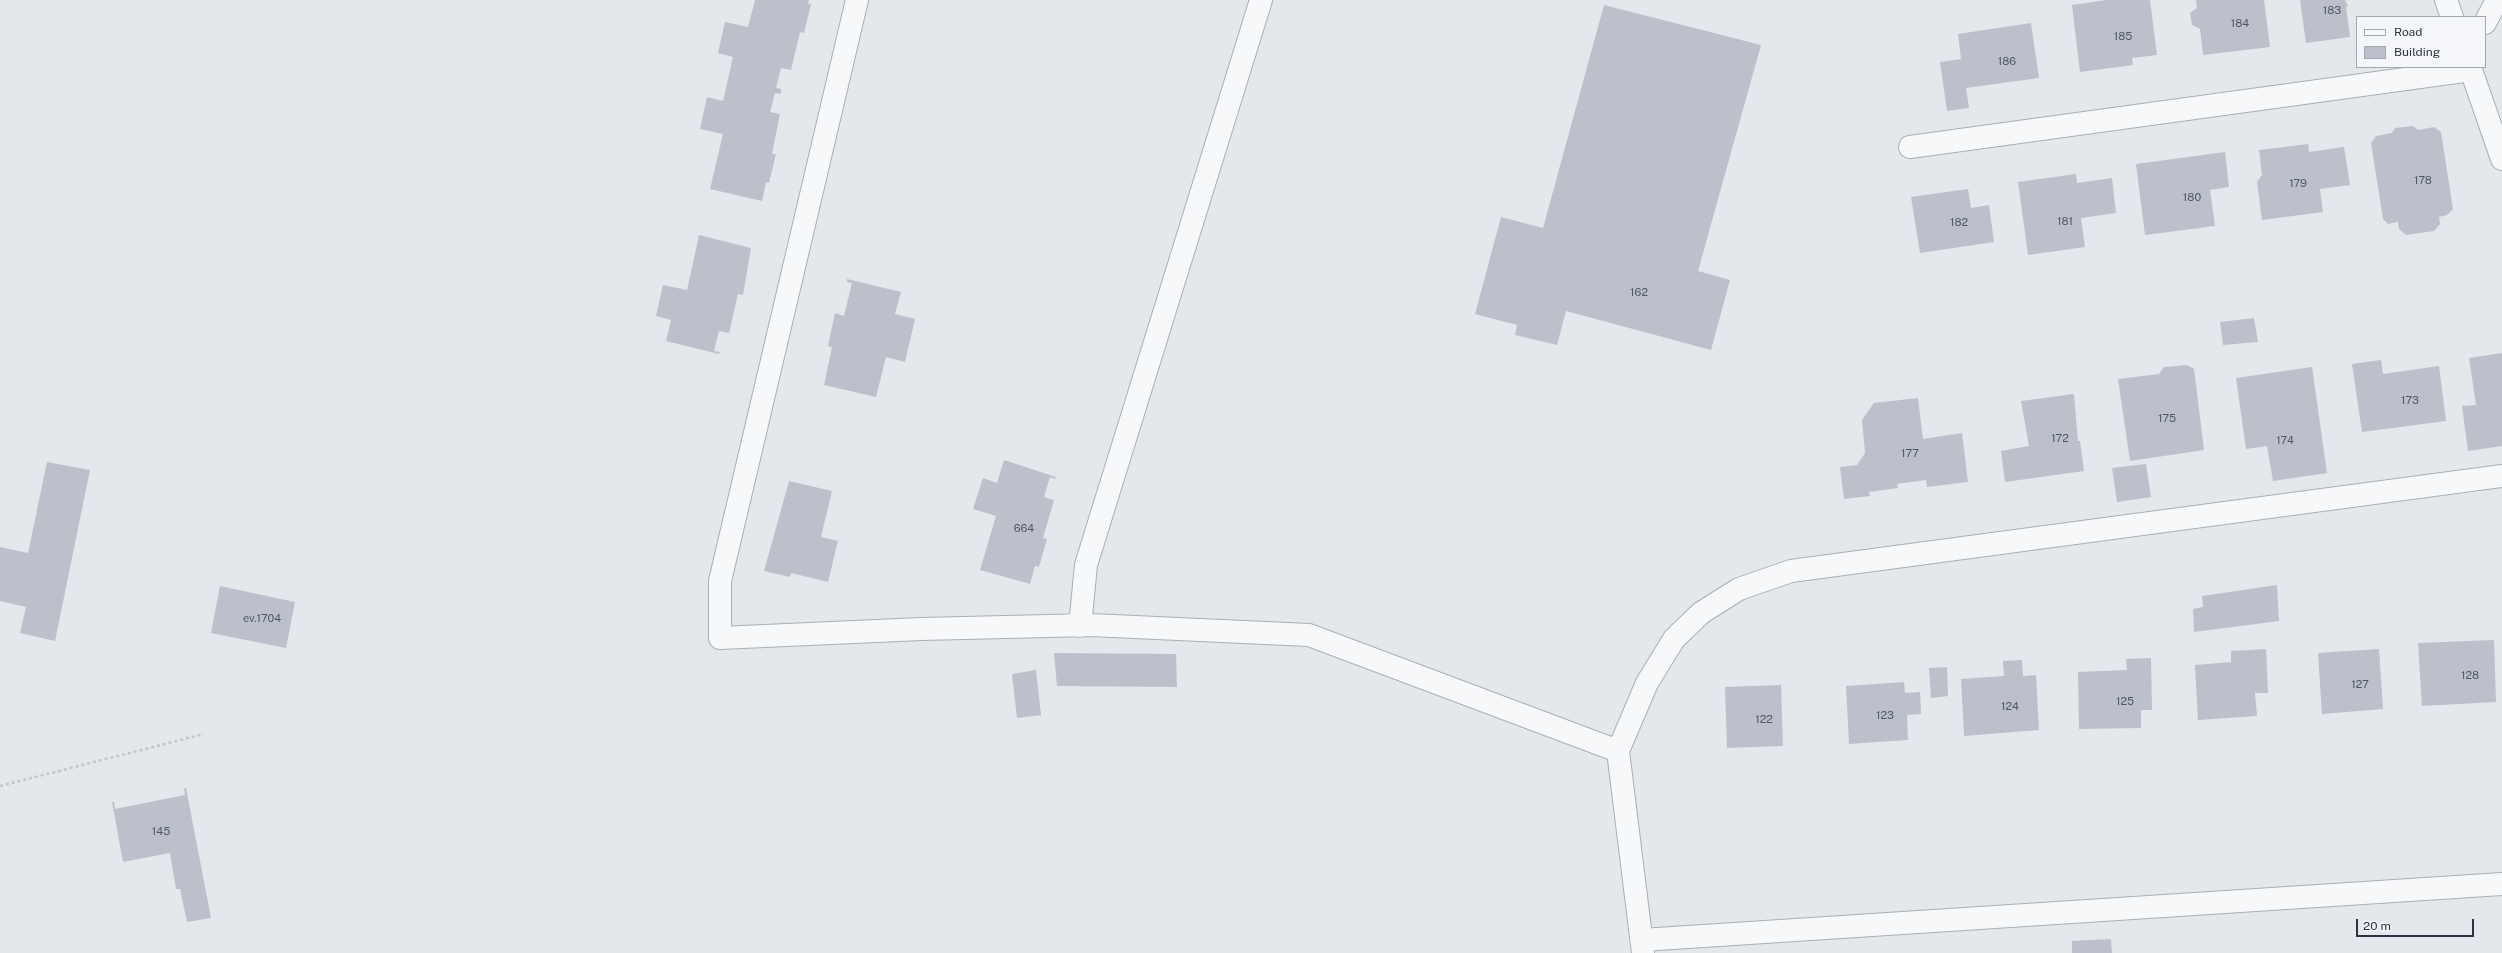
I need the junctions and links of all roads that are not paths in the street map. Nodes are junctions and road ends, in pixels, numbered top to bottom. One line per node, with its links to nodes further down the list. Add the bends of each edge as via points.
1 (857, 0): 11 (street, via 720,581 720,638 922,629)
2 (1261, 0): 11 (street, via 1086,565)
3 (2446, 0): 5 (street)
4 (2497, 0): 6 (street)
5 (2452, 16)
6 (2486, 21)
7 (2471, 69): 8 (street); 9 (street)
8 (1910, 147)
9 (2502, 159)
10 (2502, 476): 12 (street, via 1791,570 1739,589 1701,613 1674,639 1647,683)
11 (1080, 626): 12 (street, via 1309,635)
12 (1618, 751): 14 (street)
13 (2502, 884): 14 (street)
14 (1642, 947)

